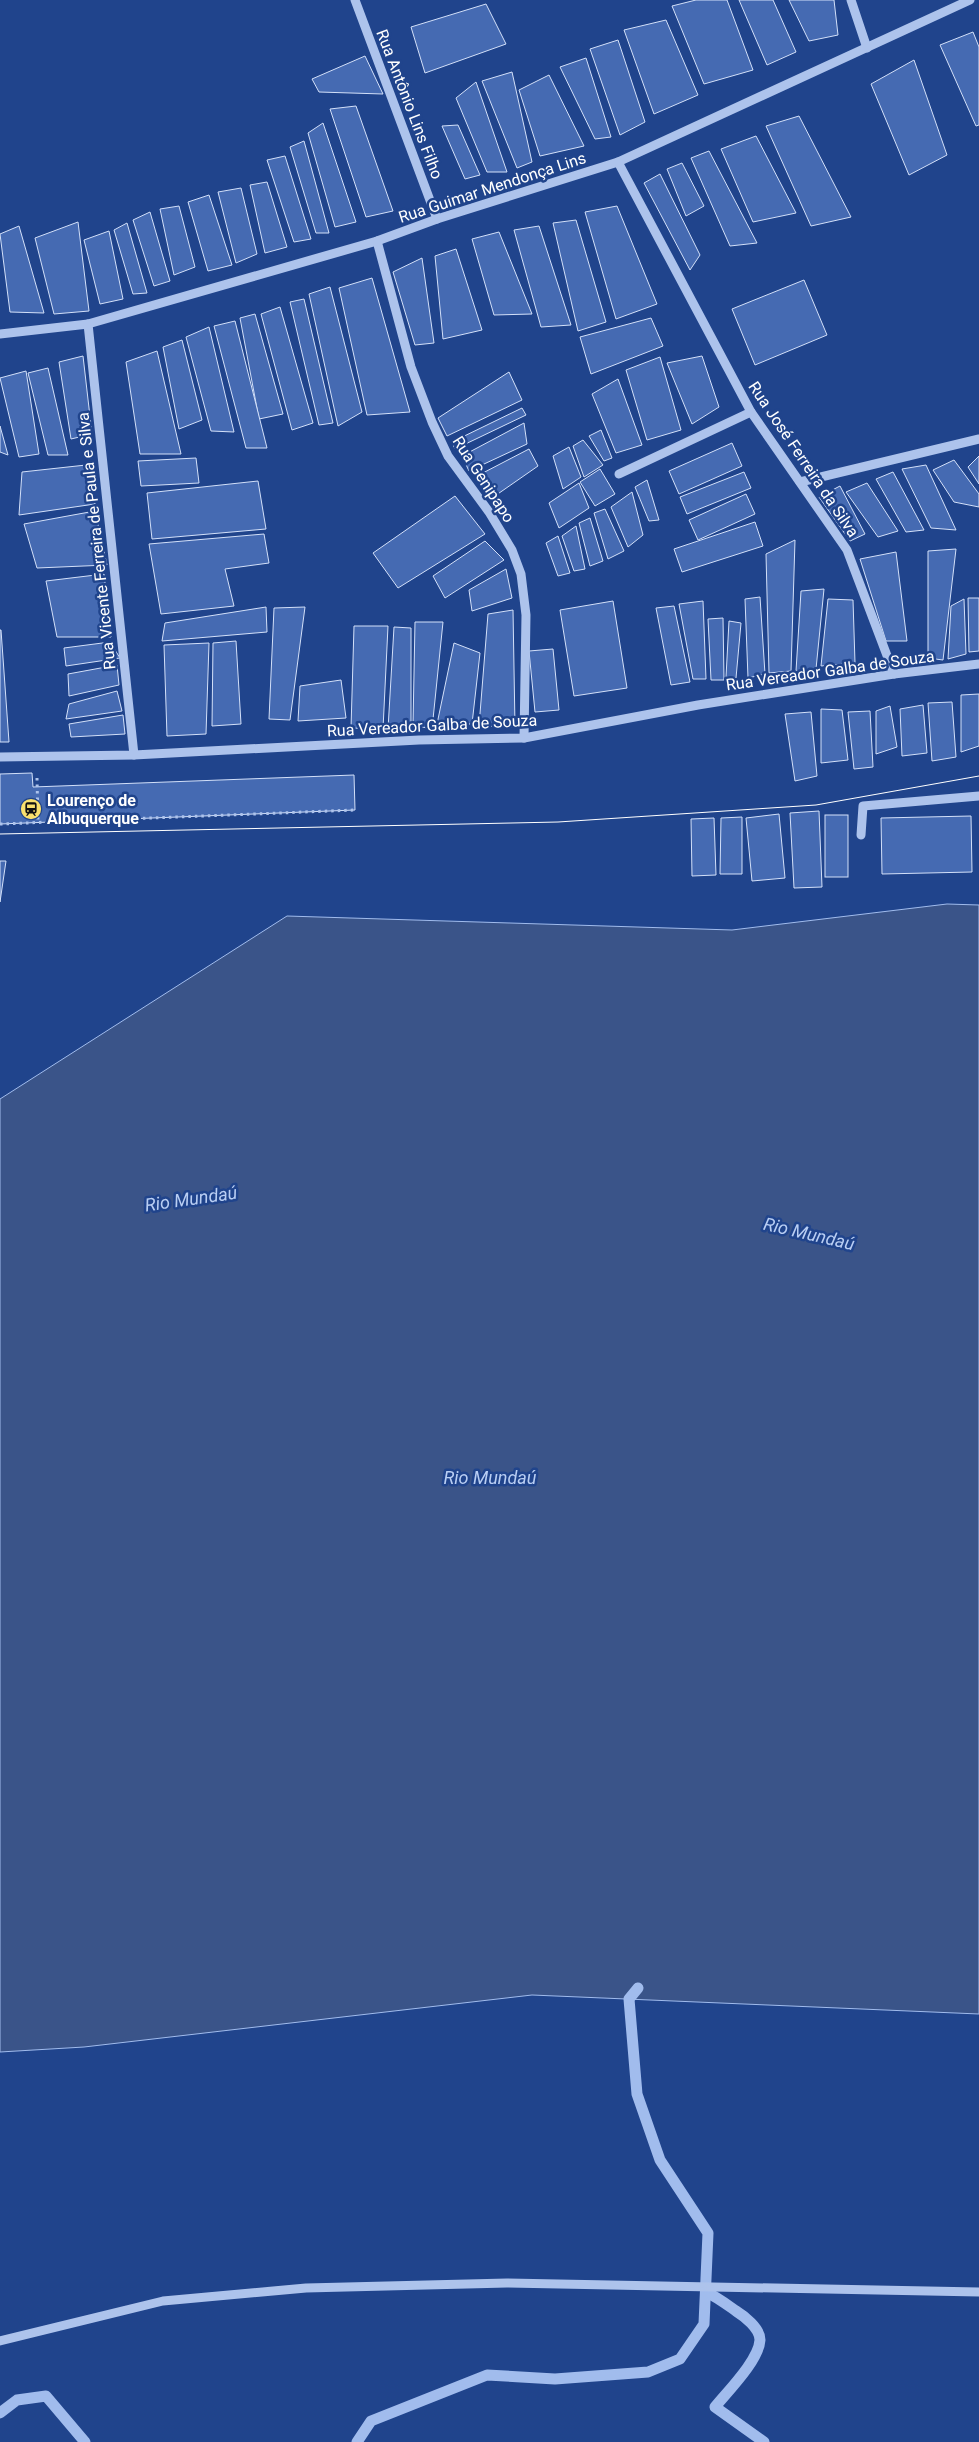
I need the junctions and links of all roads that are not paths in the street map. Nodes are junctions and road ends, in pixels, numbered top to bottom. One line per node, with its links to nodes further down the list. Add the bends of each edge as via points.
1 (355, 0): 6 (street, Rua Antônio Lins Filho)
2 (851, 0): 4 (street)
3 (970, 0): 4 (street, Rua Guimar Mendonça Lins)
4 (867, 48): 5 (street, Rua Guimar Mendonça Lins)
5 (618, 162): 6 (street, Rua Guimar Mendonça Lins); 10 (street, Rua José Ferreira da Silva)
6 (437, 219): 7 (street, Rua Guimar Mendonça Lins)
7 (377, 241): 8 (street, Rua Guimar Mendonça Lins); 16 (street, Rua Genipapo, via 411,367 432,422 448,456 512,550 521,574 526,615)
8 (88, 324): 9 (street, Rua Guimar Mendonça Lins); 17 (street, Rua Vicente Ferreira de Paula e Silva)
9 (0, 334)
10 (752, 412): 12 (street); 13 (street, Rua José Ferreira da Silva)
11 (979, 439): 13 (street)
12 (619, 474)
13 (800, 482): 15 (street, Rua José Ferreira da Silva, via 846,550)
14 (979, 664): 15 (street, Rua Vereador Galba de Souza)
15 (894, 674): 16 (street, Rua Vereador Galba de Souza, via 698,705)
16 (524, 738): 17 (street, Rua Vereador Galba de Souza, via 419,740)
17 (134, 755): 18 (street, Rua Vereador Galba de Souza)
18 (0, 757)
19 (979, 796): 20 (street, via 863,806)
20 (861, 835)
21 (979, 2292): 22 (street, via 508,2284 306,2288 164,2301)
22 (0, 2341)

